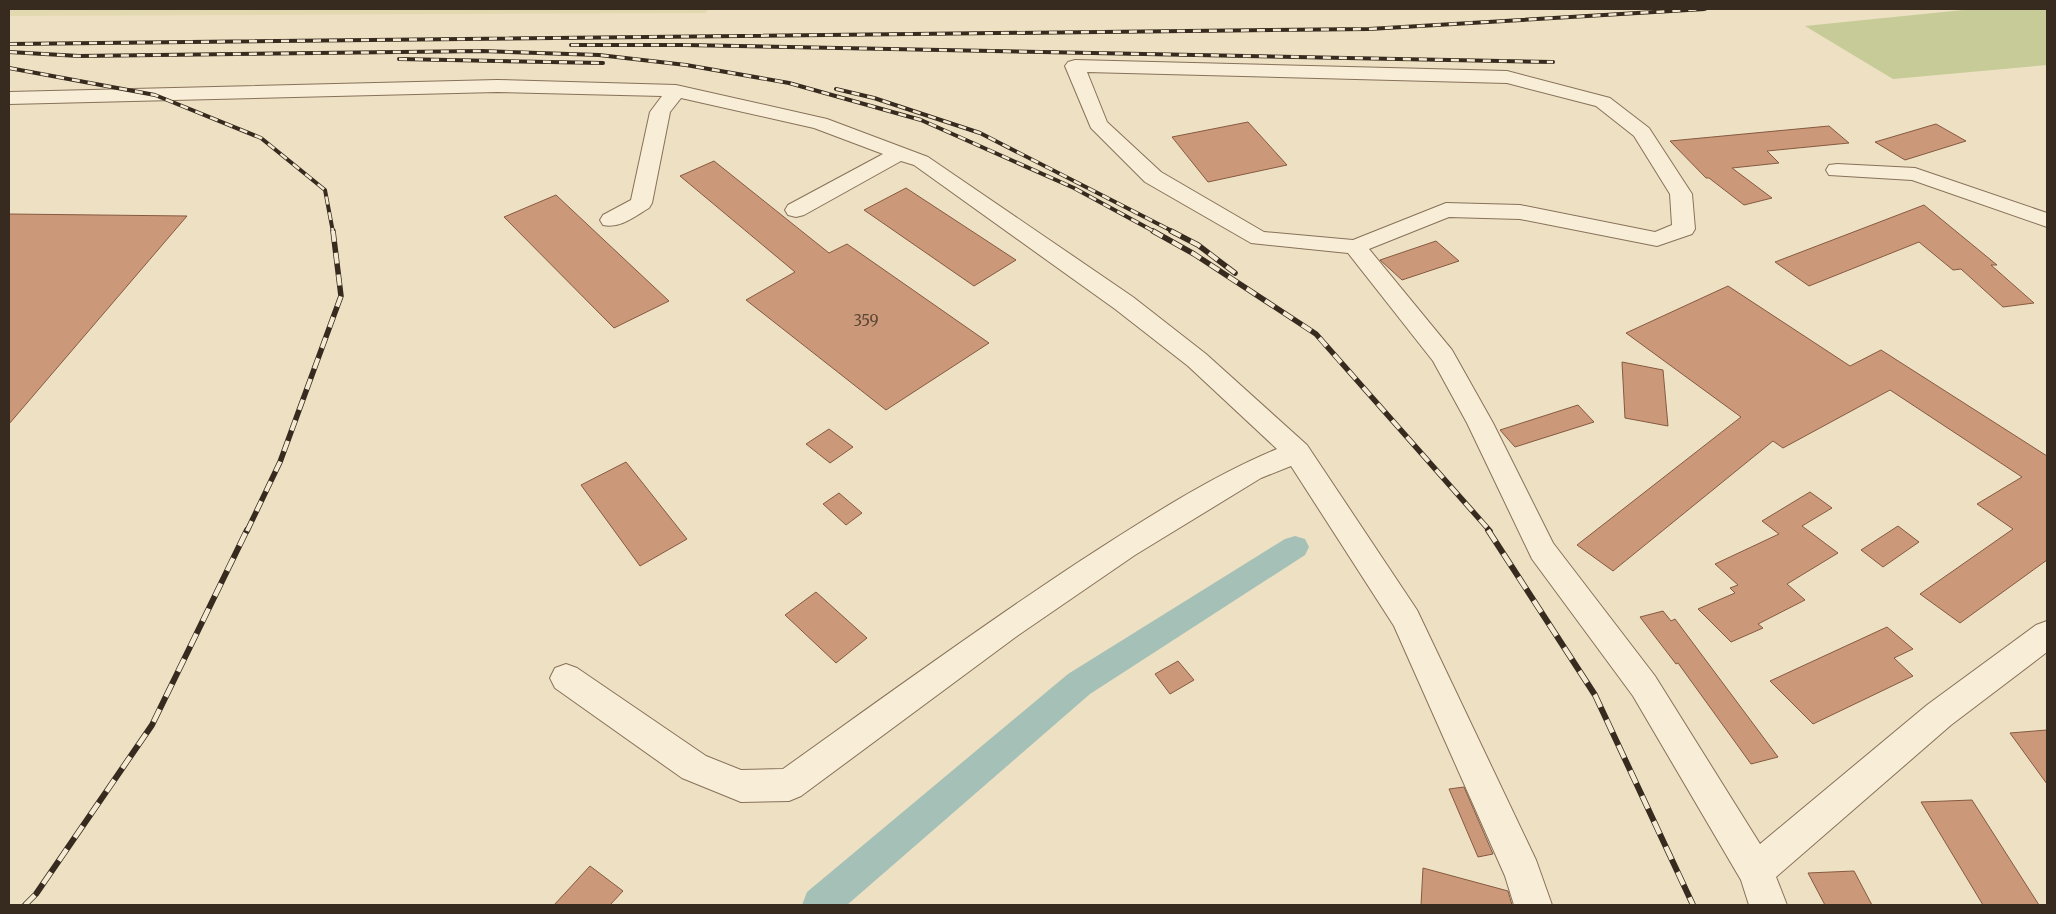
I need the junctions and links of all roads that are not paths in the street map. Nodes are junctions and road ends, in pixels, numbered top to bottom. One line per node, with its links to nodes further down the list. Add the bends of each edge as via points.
1 (676, 92): 2 (lane, via 497,86); 3 (lane, via 820,123); 6 (lane, via 660,112 641,203)
2 (9, 98)
3 (900, 153): 5 (lane); 9 (lane, via 921,161 1124,303 1196,360)
4 (1837, 170): 7 (lane, via 1915,174)
5 (796, 210)
6 (611, 220)
7 (2047, 220)
8 (1355, 247): 8 (lane, via 1446,210 1520,212 1657,239 1684,229 1681,194 1642,132 1603,102 1508,77 1075,66 1098,124 1153,177 1259,238); 12 (lane, via 1443,356 1480,423 1542,550 1644,686)
9 (1297, 452): 11 (lane, via 1251,470 1125,546 1006,627 789,786 741,786 694,768); 13 (lane, via 1406,619 1523,872)
10 (2047, 634): 12 (lane, via 1939,715)
11 (566, 678)
12 (1756, 871): 14 (lane)
13 (1533, 905)
14 (1768, 905)

